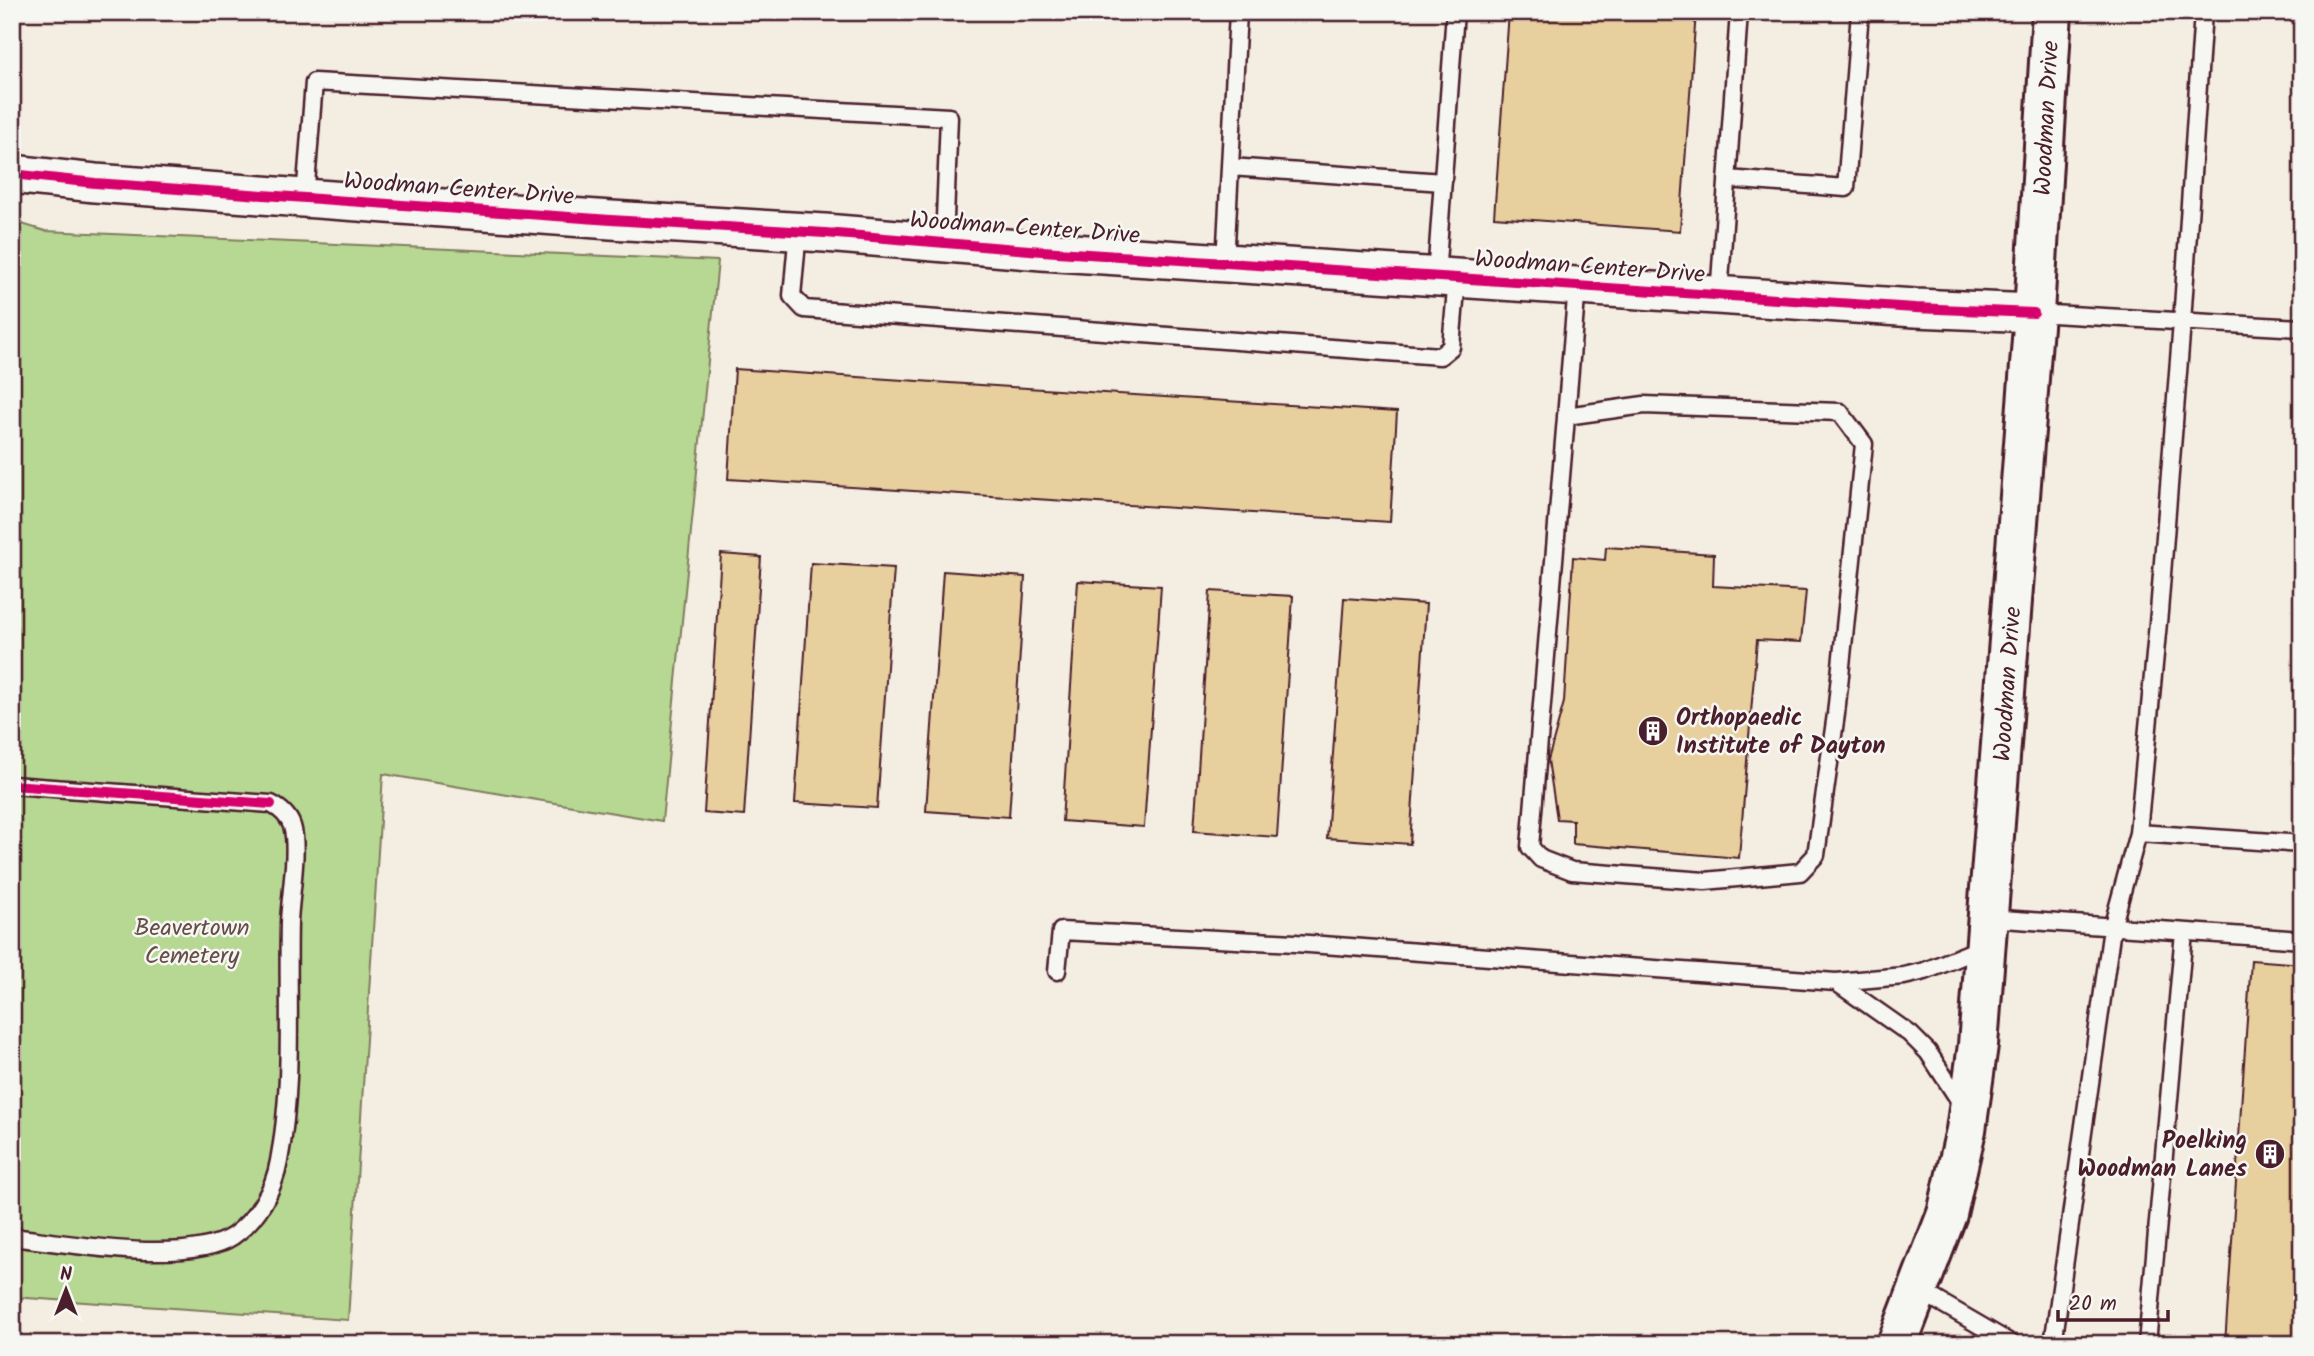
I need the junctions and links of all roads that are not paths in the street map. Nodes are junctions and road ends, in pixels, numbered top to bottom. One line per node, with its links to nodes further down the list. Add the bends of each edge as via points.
1 (1238, 12): 7 (lane)
2 (1455, 12): 10 (lane)
3 (1739, 12): 9 (lane)
4 (1860, 12): 9 (lane, via 1846,188)
5 (2052, 12): 18 (main road, Woodman Drive)
6 (2203, 12): 19 (lane)
7 (1230, 167): 10 (lane); 14 (lane)
8 (12, 174): 11 (street, Woodman Center Drive)
9 (1727, 179): 17 (lane)
10 (1443, 182): 15 (lane)
11 (305, 198): 12 (street, Woodman Center Drive); 13 (lane, via 314,82 949,117)
12 (798, 231): 13 (street, Woodman Center Drive); 15 (lane, via 792,296 804,309 1440,356 1451,346)
13 (944, 243): 14 (street, Woodman Center Drive)
14 (1224, 263): 15 (street, Woodman Center Drive)
15 (1447, 277): 16 (street, Woodman Center Drive)
16 (1577, 286): 17 (street, Woodman Center Drive); 21 (lane)
17 (1719, 296): 18 (street, Woodman Center Drive)
18 (2034, 313): 19 (lane); 26 (main road, Woodman Drive)
19 (2182, 322): 20 (lane); 23 (lane)
20 (2302, 328)
21 (1566, 416): 21 (lane, via 1530,847 1541,859 1572,871 1705,881 1800,872 1816,855 1836,714 1864,444 1840,412 1644,405)
22 (12, 785): 32 (lane, via 271,804 283,811 294,838 287,1090 279,1163 251,1222 207,1247 151,1251)
23 (2138, 833): 24 (lane); 25 (lane)
24 (2302, 844)
25 (2112, 928): 26 (lane); 27 (lane); 36 (lane)
26 (1987, 932): 30 (lane, via 1925,971); 31 (main road, Woodman Drive)
27 (2184, 932): 28 (lane); 37 (lane)
28 (2302, 940)
29 (1057, 971): 30 (lane, via 1061,931)
30 (1836, 982): 31 (lane, via 1910,1034 1928,1052)
31 (1968, 1114): 33 (main road, Woodman Drive, via 1947,1214)
32 (12, 1237)
33 (1919, 1290): 34 (main road, Woodman Drive); 35 (lane)
34 (1898, 1344)
35 (2012, 1344)
36 (2053, 1344)
37 (2147, 1344)

